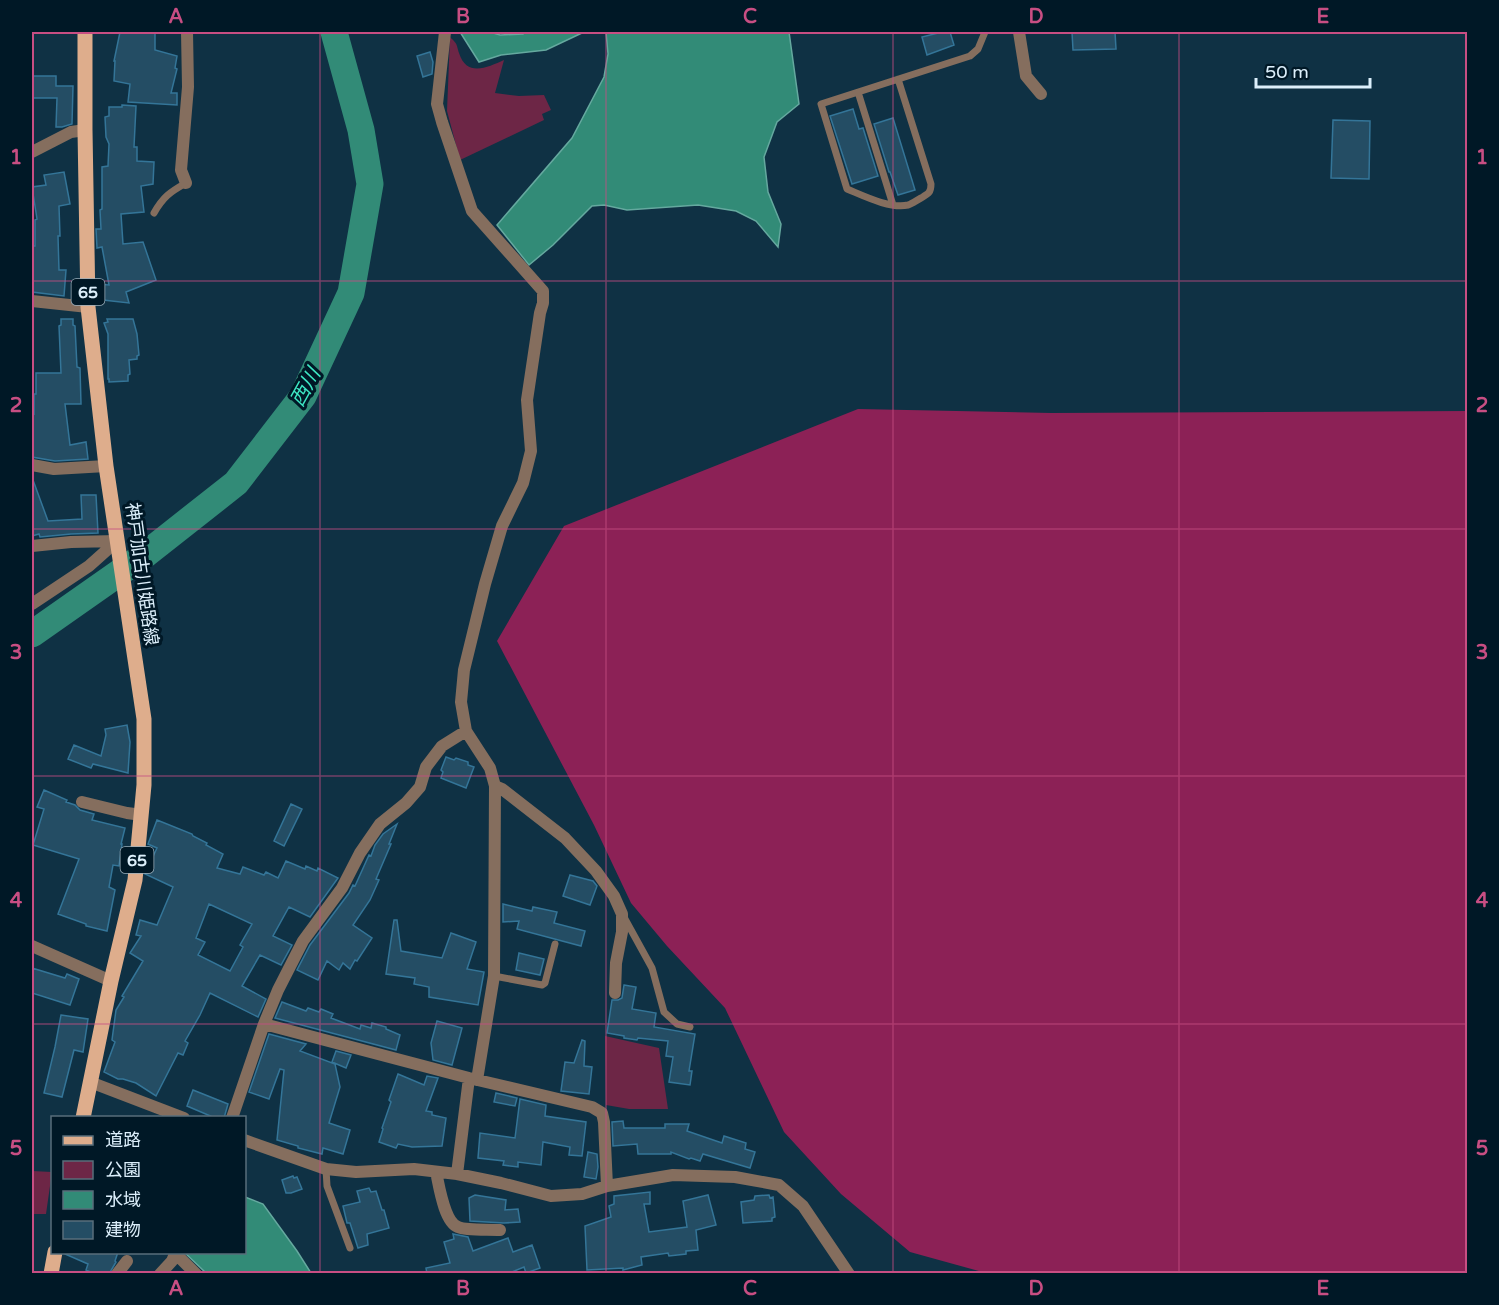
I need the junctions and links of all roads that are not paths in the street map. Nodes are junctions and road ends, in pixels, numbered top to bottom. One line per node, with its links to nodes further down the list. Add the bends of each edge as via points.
1 (85, 32): 9 (main road, 神戸加古川姫路線 / 65)
2 (187, 32): 11 (street, via 188,87 181,170)
3 (445, 32): 21 (street, via 437,104 472,211 543,291 527,400 531,451 522,483 502,526 465,670 461,702)
4 (985, 32): 6 (lane, via 978,49 970,56)
5 (1020, 32): 8 (street, via 1026,76)
6 (898, 79): 7 (lane); 12 (lane, via 931,189 908,205)
7 (858, 92): 12 (lane); 12 (lane, via 821,104 847,189)
8 (1041, 94)
9 (85, 130): 10 (street, via 72,132); 15 (main road, 神戸加古川姫路線 / 65)
10 (32, 152)
11 (186, 183): 13 (lane, via 169,192)
12 (893, 205)
13 (154, 213)
14 (32, 301): 15 (street)
15 (88, 307): 17 (main road, 神戸加古川姫路線 / 65)
16 (32, 465): 17 (street, via 54,469)
17 (106, 466): 19 (main road, 神戸加古川姫路線 / 65)
18 (32, 546): 19 (street, via 71,542)
19 (118, 546): 20 (street); 24 (main road, 神戸加古川姫路線 / 65, via 144,719)
20 (32, 604)
21 (466, 731): 22 (street, via 490,768); 31 (street, via 442,746 426,767 420,787 380,824 360,853 342,888 303,941)
22 (495, 786): 25 (street, via 566,838 596,871); 28 (street)
23 (82, 802): 24 (street)
24 (142, 815): 29 (main road, 神戸加古川姫路線 / 65, via 135,880)
25 (622, 914): 30 (street); 32 (lane, via 652,968 664,1012 676,1024)
26 (555, 944): 28 (lane, via 542,986)
27 (32, 946): 29 (street)
28 (494, 976): 33 (street)
29 (111, 981): 34 (main road, 神戸加古川姫路線 / 65)
30 (615, 993)
31 (264, 1024): 33 (street); 37 (street)
32 (690, 1027)
33 (473, 1079): 41 (street); 42 (street, via 592,1107 602,1113)
34 (90, 1082): 35 (main road, 神戸加古川姫路線 / 65); 36 (street)
35 (83, 1116)
36 (179, 1116)
37 (233, 1116)
38 (246, 1141): 39 (street)
39 (326, 1169): 40 (street); 44 (lane, via 327,1186)
40 (436, 1172): 41 (street); 43 (street, via 452,1224 459,1228)
41 (457, 1174): 42 (street, via 551,1196 582,1194)
42 (607, 1186): 53 (street, via 674,1175 735,1176 779,1185 802,1206)
43 (500, 1230)
44 (350, 1248)
45 (55, 1254): 49 (main road)
46 (176, 1254): 51 (street)
47 (177, 1254): 52 (street)
48 (127, 1261): 50 (street)
49 (51, 1274)
50 (117, 1274)
51 (160, 1274)
52 (196, 1274)
53 (849, 1274)

